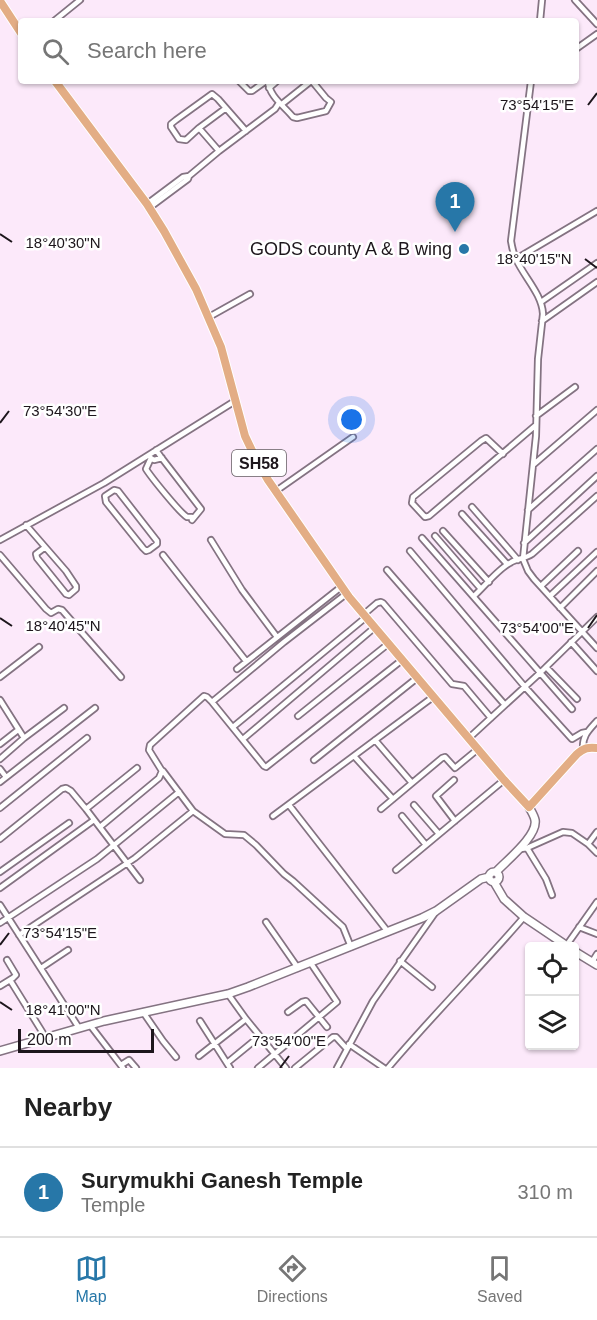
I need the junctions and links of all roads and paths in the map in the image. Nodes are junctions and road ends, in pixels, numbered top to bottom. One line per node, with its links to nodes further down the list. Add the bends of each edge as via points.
1 (80, 0): 6 (street)
2 (548, 0): 5 (street)
3 (575, 0): 8 (street)
4 (0, 1): 9 (main road)
5 (542, 2): 7 (street)
6 (58, 18)
7 (540, 18)
8 (597, 24)
9 (18, 28)
10 (597, 34): 11 (street)
11 (579, 47)
12 (58, 84): 26 (main road, SH58)
13 (242, 84): 14 (street, via 249,92)
14 (262, 84)
15 (268, 84): 20 (street)
16 (274, 84): 20 (street)
17 (308, 84): 21 (street)
18 (314, 84): 21 (street, via 331,102 326,111 296,118)
19 (531, 84): 28 (street, via 511,232)
20 (269, 88): 21 (street)
21 (281, 104): 24 (street)
22 (226, 108): 23 (street); 23 (street, via 212,94 171,124 183,140); 24 (street)
23 (198, 129): 25 (street)
24 (246, 131): 25 (street)
25 (219, 151): 26 (street)
26 (148, 206): 33 (main road, SH58)
27 (597, 211): 28 (street)
28 (516, 259): 32 (street)
29 (597, 263): 32 (street)
30 (597, 282): 34 (street)
31 (250, 294): 33 (street)
32 (541, 302): 34 (street)
33 (209, 316): 36 (main road, SH58)
34 (542, 321): 38 (street)
35 (575, 387): 38 (street)
36 (235, 401): 42 (street); 48 (main road, SH58, via 245,436)
37 (597, 410): 45 (street)
38 (536, 416): 39 (street)
39 (536, 425): 43 (street); 45 (street)
40 (353, 437): 48 (street)
41 (597, 449): 52 (street)
42 (156, 450): 44 (street); 47 (street)
43 (503, 454): 43 (street, via 486,438 413,497 412,503 422,515 429,516)
44 (162, 458): 44 (street, via 151,458 146,469 192,520 202,510)
45 (533, 465): 52 (street)
46 (597, 476): 60 (street)
47 (102, 484): 49 (street); 54 (street)
48 (276, 491): 76 (main road, SH58)
49 (109, 494): 49 (street, via 118,491 157,544 146,551 106,502 104,498)
50 (597, 496): 67 (street, via 532,554)
51 (472, 507): 67 (street)
52 (528, 510): 60 (street)
53 (462, 514): 68 (street)
54 (26, 525): 58 (street); 61 (street)
55 (443, 531): 73 (street)
56 (435, 536): 75 (street)
57 (422, 538): 77 (street)
58 (0, 540)
59 (211, 540): 84 (street)
60 (524, 543): 67 (street)
61 (44, 548): 70 (street); 72 (street, via 36,556)
62 (410, 551): 98 (street)
63 (578, 551): 74 (street)
64 (597, 552): 78 (street)
65 (0, 555): 96 (street, via 46,609 51,613 62,610)
66 (163, 555): 90 (street)
67 (520, 560): 68 (street); 74 (street)
68 (507, 564): 73 (street)
69 (387, 570): 103 (street)
70 (66, 571): 72 (street); 72 (street, via 76,589 68,595)
71 (597, 571): 79 (street)
72 (55, 580)
73 (489, 582): 75 (street)
74 (541, 586): 78 (street)
75 (481, 589): 77 (street)
76 (344, 591): 80 (main road, SH58); 84 (street); 102 (street)
77 (474, 596): 94 (street)
78 (550, 596): 79 (street)
79 (560, 608): 83 (street)
80 (364, 616): 82 (main road, SH58); 108 (street, via 379,602 383,603 452,684 464,686); 110 (street)
81 (597, 617): 83 (street)
82 (374, 628): 86 (main road, SH58); 116 (street)
83 (582, 632): 85 (street); 87 (street)
84 (277, 637): 90 (street)
85 (571, 642): 91 (street); 93 (street)
86 (388, 644): 89 (main road, SH58); 107 (street)
87 (596, 645)
88 (39, 647): 95 (street)
89 (402, 660): 97 (main road, SH58); 116 (street, via 268,766)
90 (246, 662): 92 (street)
91 (546, 667): 94 (street); 100 (street)
92 (237, 669)
93 (597, 671)
94 (541, 672): 98 (street); 106 (street)
95 (0, 677)
96 (121, 677)
97 (417, 678): 99 (main road, SH58); 124 (street)
98 (525, 687): 103 (street); 112 (street, via 572,739)
99 (433, 697): 115 (main road, SH58); 117 (street)
100 (577, 699)
101 (0, 700): 111 (street)
102 (212, 702): 110 (street); 127 (street, via 204,696 150,745 149,750)
103 (505, 705): 108 (street)
104 (64, 708): 113 (street)
105 (95, 708): 128 (street)
106 (572, 709)
107 (298, 716)
108 (491, 718): 115 (street)
109 (597, 721): 112 (street)
110 (233, 727): 116 (street)
111 (18, 730): 113 (street); 118 (street)
112 (587, 732): 121 (street)
113 (24, 738): 123 (street)
114 (87, 738): 138 (street)
115 (469, 738): 120 (main road, SH58)
116 (243, 739)
117 (375, 740): 122 (street); 132 (street)
118 (0, 744)
119 (597, 748): 121 (main road)
120 (478, 749): 130 (main road, SH58); 132 (street, via 455,768 442,758)
121 (583, 749): 137 (main road)
122 (354, 756): 134 (street); 135 (street)
123 (0, 759)
124 (314, 760)
125 (137, 768): 139 (street)
126 (0, 769): 128 (street)
127 (162, 771): 133 (street); 147 (street, via 159,778)
128 (6, 777): 131 (street)
129 (454, 780): 145 (street, via 436,796)
130 (504, 780): 137 (main road, SH58); 145 (street)
131 (0, 782)
132 (412, 783): 134 (street)
133 (178, 792): 141 (street); 154 (street)
134 (393, 800): 140 (street)
135 (289, 805): 142 (street); 172 (street)
136 (414, 805): 150 (street)
137 (529, 807): 155 (main road, via 536,821)
138 (0, 808)
139 (86, 809): 144 (street); 151 (street, via 71,790 62,789)
140 (381, 809)
141 (193, 811): 157 (street); 177 (street, via 225,834 244,836 256,845 343,927)
142 (273, 816)
143 (402, 816): 153 (street)
144 (94, 820): 147 (street); 162 (street)
145 (455, 821): 150 (street)
146 (69, 823): 159 (street)
147 (100, 827): 154 (street)
148 (0, 829): 151 (street)
149 (597, 832): 152 (street)
150 (439, 834): 153 (street)
151 (2, 837)
152 (588, 844): 155 (street, via 563,832); 156 (street)
153 (426, 845): 158 (street)
154 (114, 846): 157 (street); 167 (street)
155 (524, 848): 160 (main road, via 491,873); 163 (street, via 546,879)
156 (597, 853)
157 (128, 863): 161 (street); 174 (street)
158 (396, 870)
159 (0, 872)
160 (492, 879): 166 (main road, via 481,879); 168 (main road, via 504,899)
161 (140, 880)
162 (0, 888)
163 (552, 895)
164 (597, 902): 171 (street)
165 (0, 905): 167 (street)
166 (436, 911): 172 (main road); 182 (street)
167 (8, 917): 170 (street); 174 (street)
168 (524, 917): 175 (main road); 214 (street)
169 (266, 922): 186 (street)
170 (0, 923)
171 (579, 927): 173 (street); 176 (street)
172 (388, 932): 177 (main road)
173 (597, 934)
174 (19, 935): 185 (street)
175 (560, 942)
176 (569, 942)
177 (351, 947): 183 (main road)
178 (68, 950): 185 (street)
179 (579, 954): 184 (main road)
180 (597, 954): 184 (street)
181 (7, 960): 187 (street, via 16,975)
182 (400, 961): 189 (street); 202 (street)
183 (310, 962): 186 (main road); 193 (street, via 337,1002)
184 (595, 963)
185 (41, 968): 198 (street)
186 (298, 968): 190 (main road)
187 (10, 980): 188 (street); 200 (street)
188 (0, 986)
189 (432, 987)
190 (228, 994): 191 (main road); 194 (street)
191 (143, 1012): 196 (main road); 206 (street)
192 (288, 1012): 193 (street, via 306,1001)
193 (320, 1017): 197 (street); 204 (street)
194 (246, 1018): 199 (street); 201 (street)
195 (200, 1021): 201 (street)
196 (90, 1025): 198 (main road); 207 (street)
197 (327, 1027)
198 (79, 1028): 200 (main road)
199 (260, 1036): 204 (street); 208 (street)
200 (46, 1038): 203 (main road)
201 (215, 1044): 205 (street); 208 (street)
202 (348, 1046): 212 (street, via 333,1037); 213 (street); 214 (street)
203 (0, 1051)
204 (276, 1054): 210 (street); 211 (street)
205 (199, 1056)
206 (176, 1057)
207 (122, 1066): 209 (street, via 129,1060)
208 (229, 1066)
209 (136, 1068)
210 (258, 1068)
211 (286, 1068)
212 (295, 1068)
213 (337, 1068)
214 (386, 1068)

